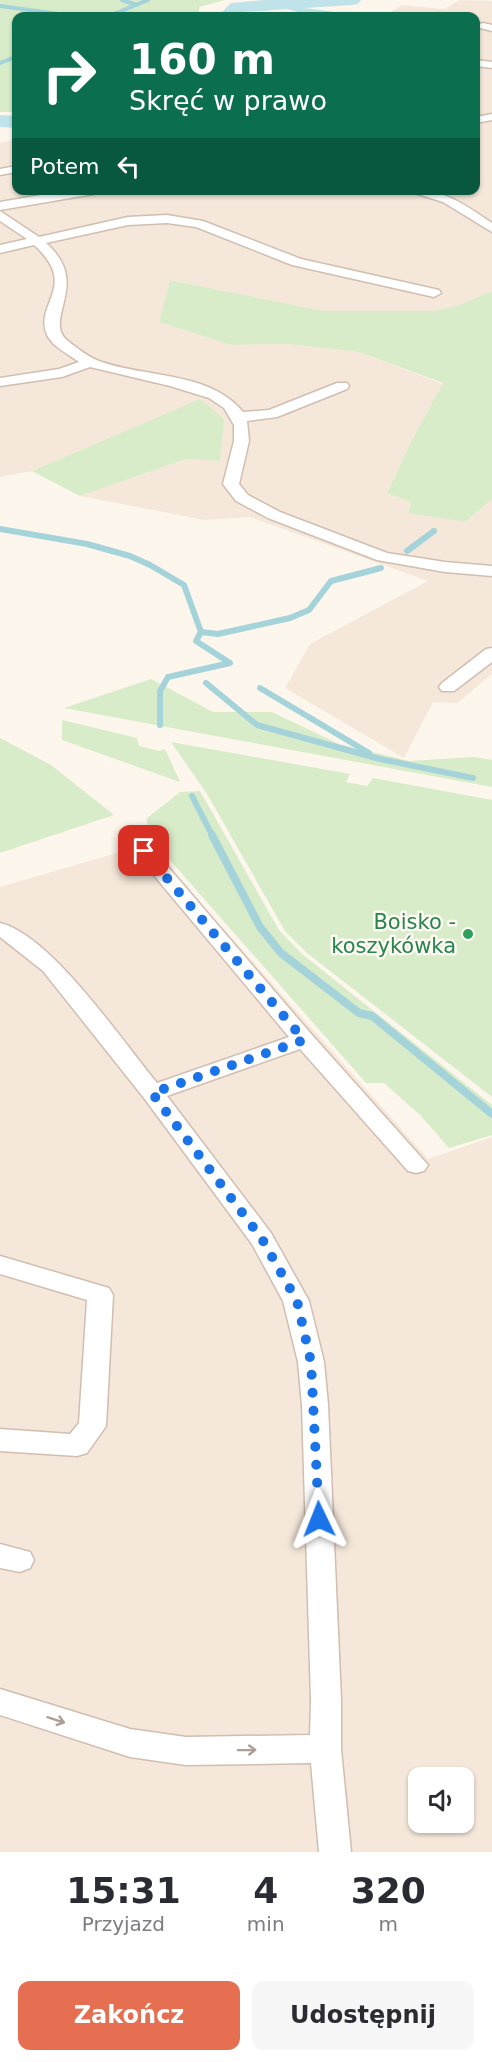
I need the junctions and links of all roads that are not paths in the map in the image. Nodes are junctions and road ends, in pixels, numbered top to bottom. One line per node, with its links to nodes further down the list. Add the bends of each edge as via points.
1 (65, 195): 3 (street)
2 (431, 195): 5 (street, via 447,199)
3 (0, 206)
4 (0, 215): 6 (street)
5 (492, 228)
6 (37, 241): 7 (street); 8 (street, via 128,220 180,221 199,224 297,262); 9 (street, via 62,274 52,323 55,336)
7 (0, 249)
8 (434, 293)
9 (91, 363): 10 (street, via 62,374); 12 (street, via 211,394)
10 (0, 382)
11 (342, 386): 12 (street, via 272,414)
12 (239, 417): 13 (street, via 242,435 231,484 242,498 274,515 383,557)
13 (492, 571)
14 (492, 653): 15 (street)
15 (448, 687)
16 (144, 851): 18 (street)
17 (0, 929): 19 (street, via 51,966)
18 (304, 1040): 19 (street); 20 (street)
19 (152, 1093): 24 (street, via 262,1239 297,1301 311,1362 315,1405)
20 (416, 1165)
21 (0, 1265): 22 (street, via 100,1295 92,1426 77,1445)
22 (0, 1440)
23 (0, 1702): 24 (street, one-way to 24, via 141,1745 186,1751)
24 (325, 1749): 25 (street)
25 (335, 1852)

